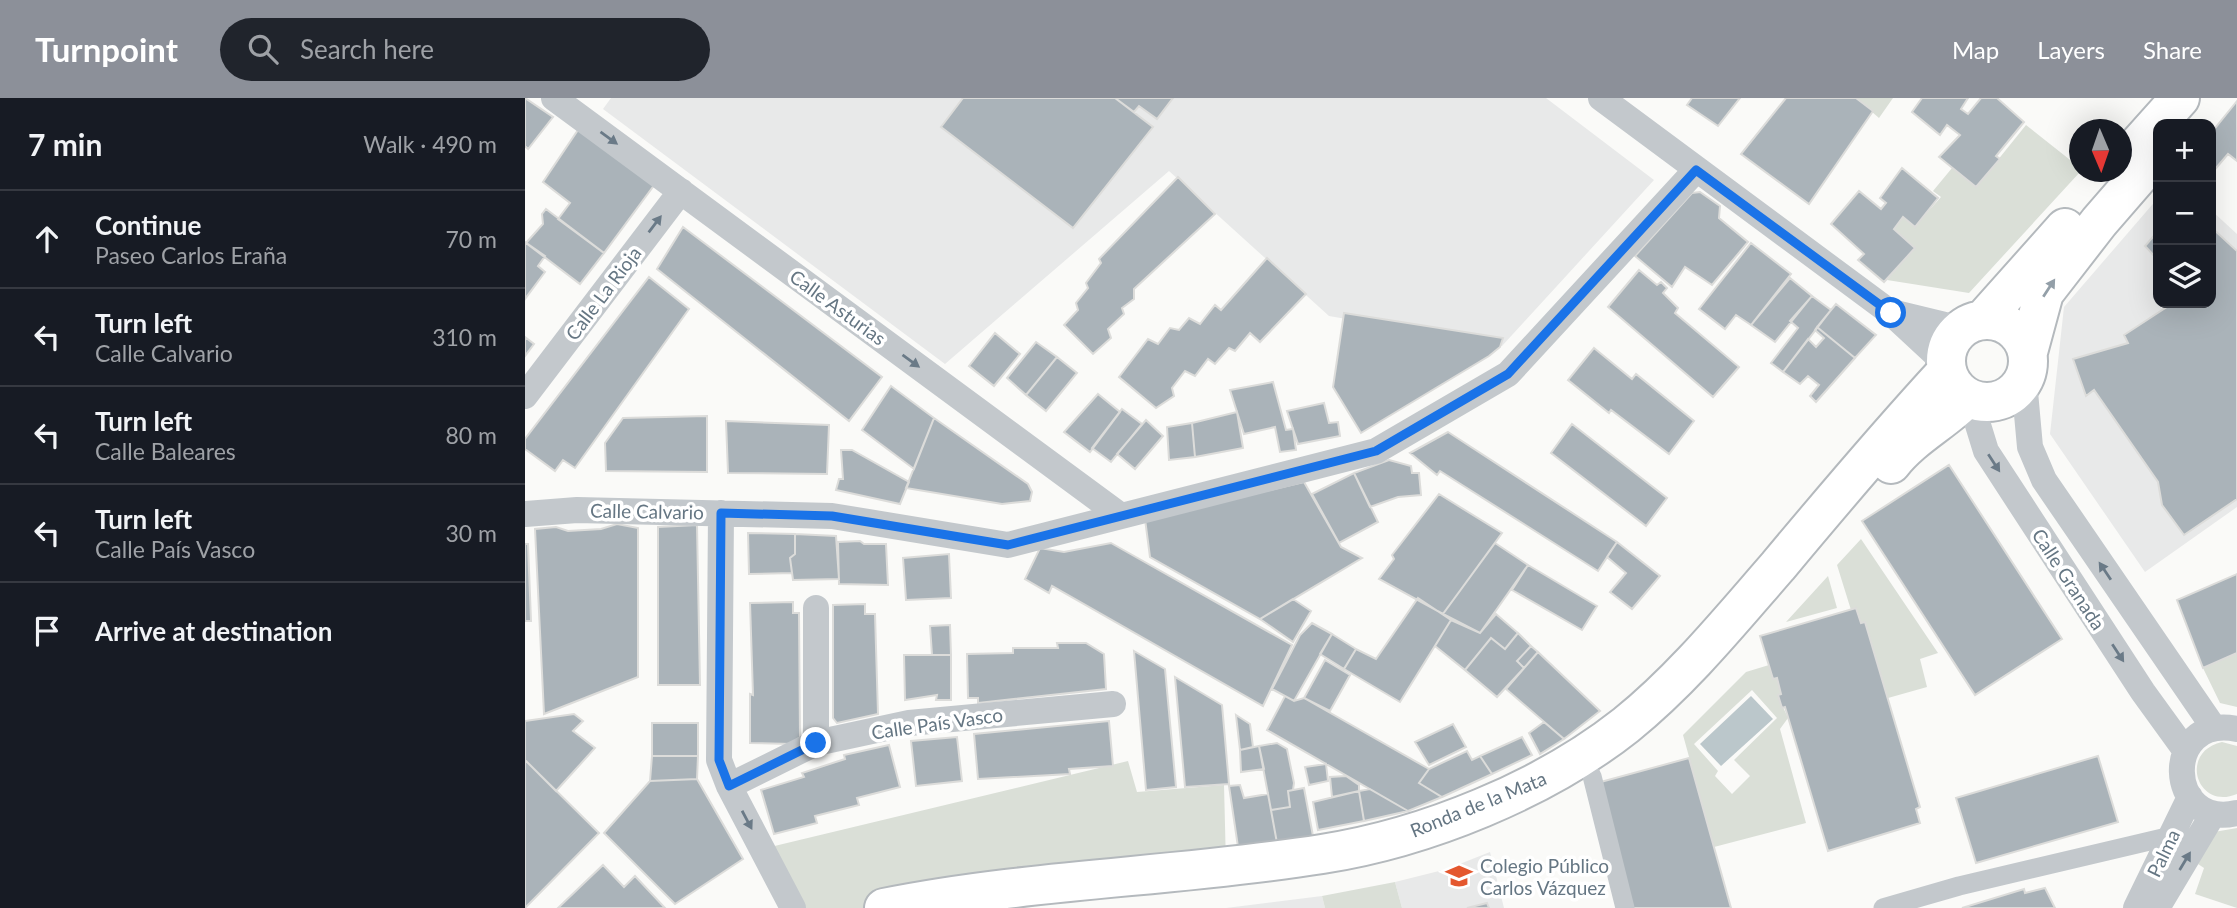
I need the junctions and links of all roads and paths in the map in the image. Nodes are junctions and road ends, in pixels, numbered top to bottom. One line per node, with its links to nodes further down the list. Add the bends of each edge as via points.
1 (554, 98): 10 (street, Calle Asturias, one-way to 10)
2 (1601, 98): 8 (street)
3 (2180, 98): 6 (highway)
4 (2207, 98): 5 (highway)
5 (2188, 119)
6 (2132, 153)
7 (2153, 160): 13 (highway, one-way to 7, via 2044,293)
8 (1696, 170): 11 (street); 18 (street, Calle Calvario, via 1508,374 1376,451)
9 (2106, 182): 12 (highway)
10 (681, 191): 15 (street, Calle La Rioja, one-way to 10); 18 (street, Calle Asturias, one-way to 18)
11 (1891, 313): 12 (street); 14 (street)
12 (1972, 325): 13 (highway, via 1998,322 2012,328 2022,339); 14 (highway, via 1952,339)
13 (2026, 367): 14 (highway, via 2014,393 2001,401 1985,403); 21 (street, Calle Granada, one-way to 13, via 2044,480 2030,447)
14 (1957, 383): 23 (street, Calle Granada, one-way to 23, via 1986,451); 24 (highway, Ronda de la Mata, via 1948,417 1905,447 1796,580 1683,706); 31 (highway, Ronda de la Mata, via 1665,691 1590,751 1517,792 1391,839 1323,854)
15 (525, 396)
16 (721, 513): 17 (street, Calle Calvario, via 577,510); 18 (street, Calle Calvario, via 832,516 1008,545); 25 (street, via 719,760)
17 (525, 514)
18 (1121, 516)
19 (816, 608): 22 (street)
20 (1113, 704): 22 (street, Calle País Vasco, via 909,723)
21 (2225, 728): 23 (street, via 2202,733)
22 (816, 743): 25 (street, Calle País Vasco)
23 (2185, 750): 26 (street, via 2182,783)
24 (1592, 776): 32 (highway, Ronda de la Mata, via 1496,826 1399,859 1226,885); 33 (street)
25 (729, 786): 30 (street, one-way to 30)
26 (2190, 797): 27 (street); 28 (street, Palma)
27 (2225, 814): 29 (street, Palma, one-way to 27)
28 (2171, 836): 29 (street, Palma); 34 (street)
29 (2157, 907)
30 (793, 908)
31 (884, 908)
32 (995, 908)
33 (1625, 908)
34 (1883, 908)

